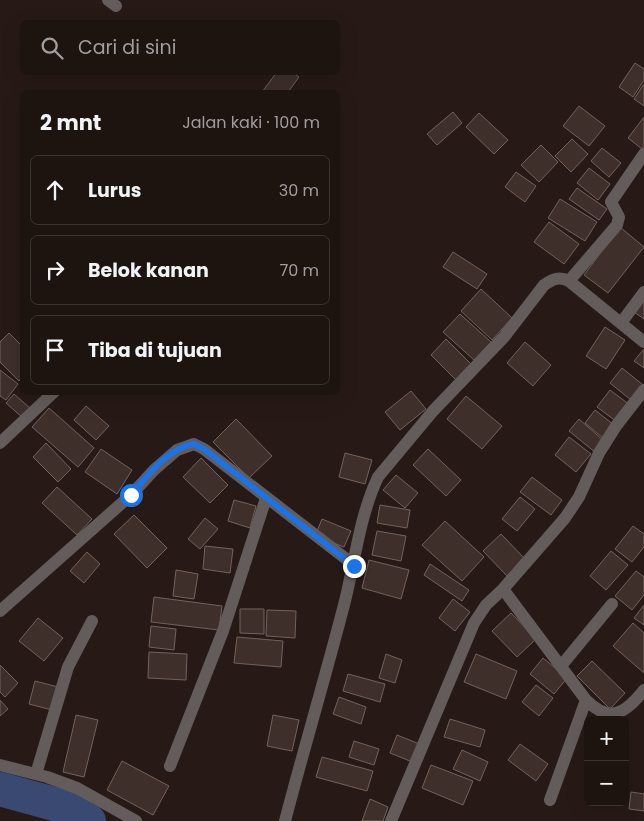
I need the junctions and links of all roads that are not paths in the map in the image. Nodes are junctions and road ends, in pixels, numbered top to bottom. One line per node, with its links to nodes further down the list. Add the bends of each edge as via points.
1 (644, 154): 2 (street, via 612,199 611,204 619,217 617,225)
2 (570, 281): 4 (street); 10 (street, via 557,278 544,285 504,337 433,411 378,477 365,514)
3 (644, 292): 4 (street)
4 (620, 323): 5 (street)
5 (644, 342)
6 (644, 390): 11 (street, via 599,453 579,497 565,518)
7 (51, 395): 8 (street)
8 (0, 442)
9 (266, 498): 10 (street); 13 (street, via 204,449 194,444 186,446 154,470 131,495); 19 (street, via 223,631)
10 (354, 566): 23 (street)
11 (503, 589): 15 (street); 24 (street, via 486,605 474,623)
12 (612, 604): 15 (street)
13 (0, 612)
14 (92, 622): 20 (street, via 68,668)
15 (561, 666): 17 (street)
16 (644, 690): 17 (street, via 627,708 611,714 604,713)
17 (586, 700): 21 (street)
18 (0, 765): 20 (street)
19 (170, 766)
20 (36, 774): 22 (street, via 78,788)
21 (550, 800)
22 (136, 821)
23 (285, 821)
24 (391, 821)

